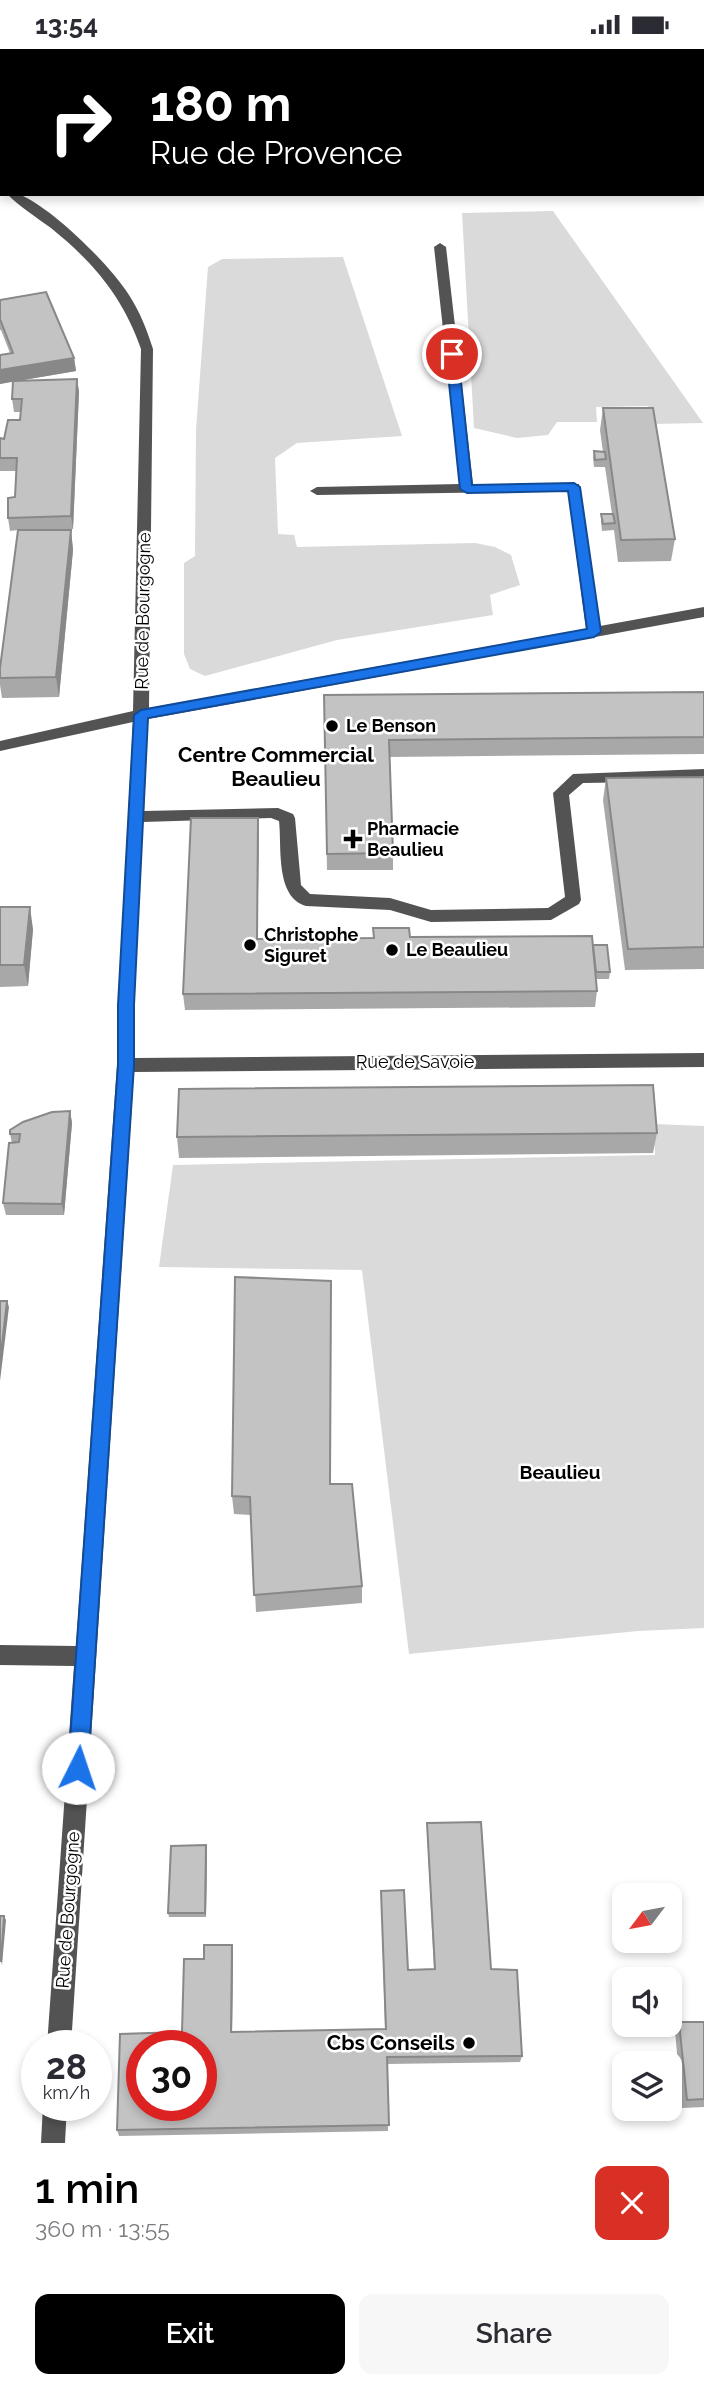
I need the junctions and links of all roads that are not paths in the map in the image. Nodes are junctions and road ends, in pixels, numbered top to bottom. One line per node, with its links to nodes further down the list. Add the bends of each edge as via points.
1 (16, 196): 7 (street, Rue de Bourgogne, via 66,232 112,281 135,314 147,349)
2 (440, 247): 3 (street)
3 (467, 489): 4 (street); 6 (street, via 574,487)
4 (317, 491)
5 (704, 612): 6 (street)
6 (594, 632): 7 (street)
7 (141, 715): 8 (street); 10 (street, Rue de Bourgogne)
8 (0, 746)
9 (704, 775): 10 (street, via 579,778 561,793 573,900 551,914 431,916 390,905 306,900 293,887 287,818 272,812)
10 (137, 817): 12 (street, Rue de Bourgogne)
11 (704, 1060): 12 (street, Rue de Savoie)
12 (126, 1065): 14 (street, Rue de Bourgogne)
13 (0, 1655): 14 (street)
14 (86, 1656): 15 (street, Rue de Bourgogne)
15 (60, 2030)
16 (54, 2121): 17 (street)
17 (52, 2143)

